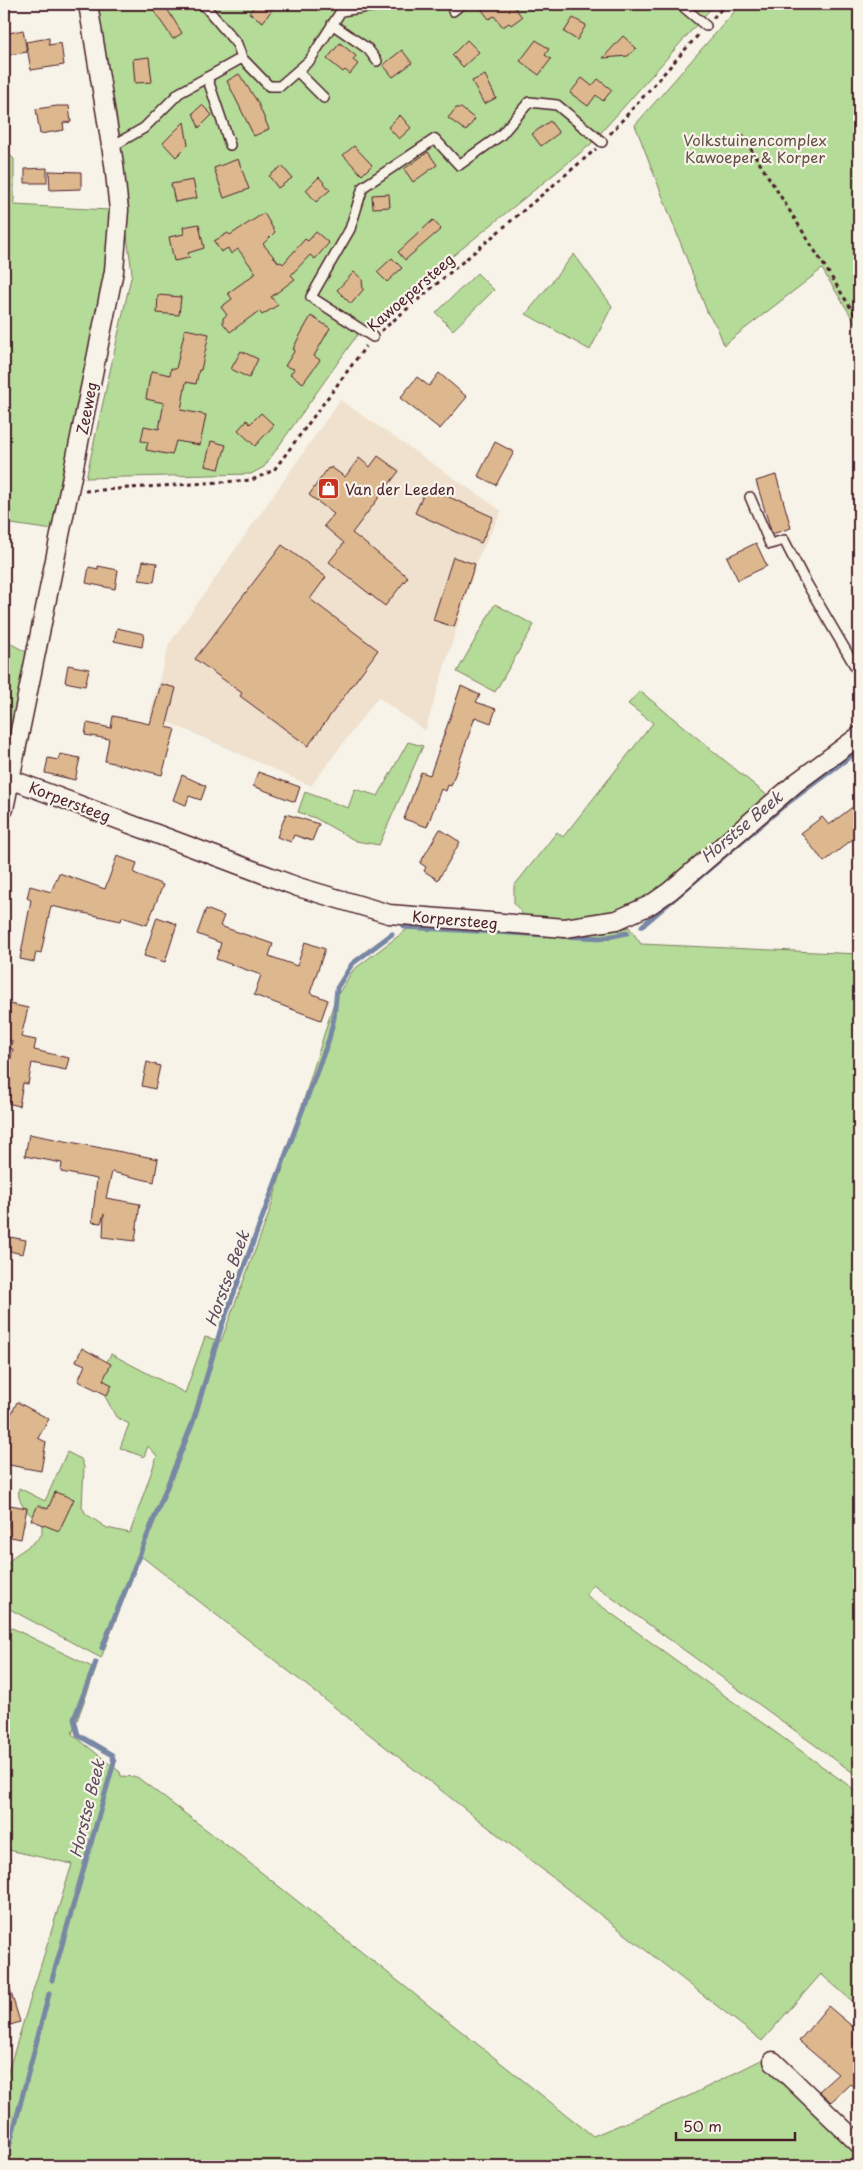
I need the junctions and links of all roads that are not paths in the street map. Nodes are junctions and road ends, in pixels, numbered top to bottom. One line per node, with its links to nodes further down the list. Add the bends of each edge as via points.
1 (88, 4): 17 (street, Zeeweg)
2 (203, 4): 10 (lane, via 238,44)
3 (390, 4): 6 (lane)
4 (462, 4): 7 (lane)
5 (680, 4): 9 (lane)
6 (339, 7): 8 (lane)
7 (453, 11)
8 (332, 24): 11 (lane, via 368,49); 12 (lane, via 310,60)
9 (706, 26)
10 (242, 58): 12 (lane, via 269,86 280,86); 13 (lane)
11 (377, 61)
12 (297, 71): 14 (lane)
13 (207, 77): 16 (lane); 17 (lane, via 179,93 144,128)
14 (324, 98)
15 (602, 142): 18 (lane, via 557,105 529,102 501,135 458,165 435,140 363,187 350,229 311,297)
16 (230, 145)
17 (111, 147): 22 (street, Zeeweg, via 119,210 114,271)
18 (373, 337)
19 (750, 497): 20 (lane, via 770,544 784,540)
20 (859, 673)
21 (859, 736): 22 (street, Korpersteeg, via 797,782 650,905 617,920 565,928 389,914 298,887)
22 (10, 779): 23 (street, Zeeweg)
23 (4, 809)
24 (773, 2061): 25 (street)
25 (859, 2144)

